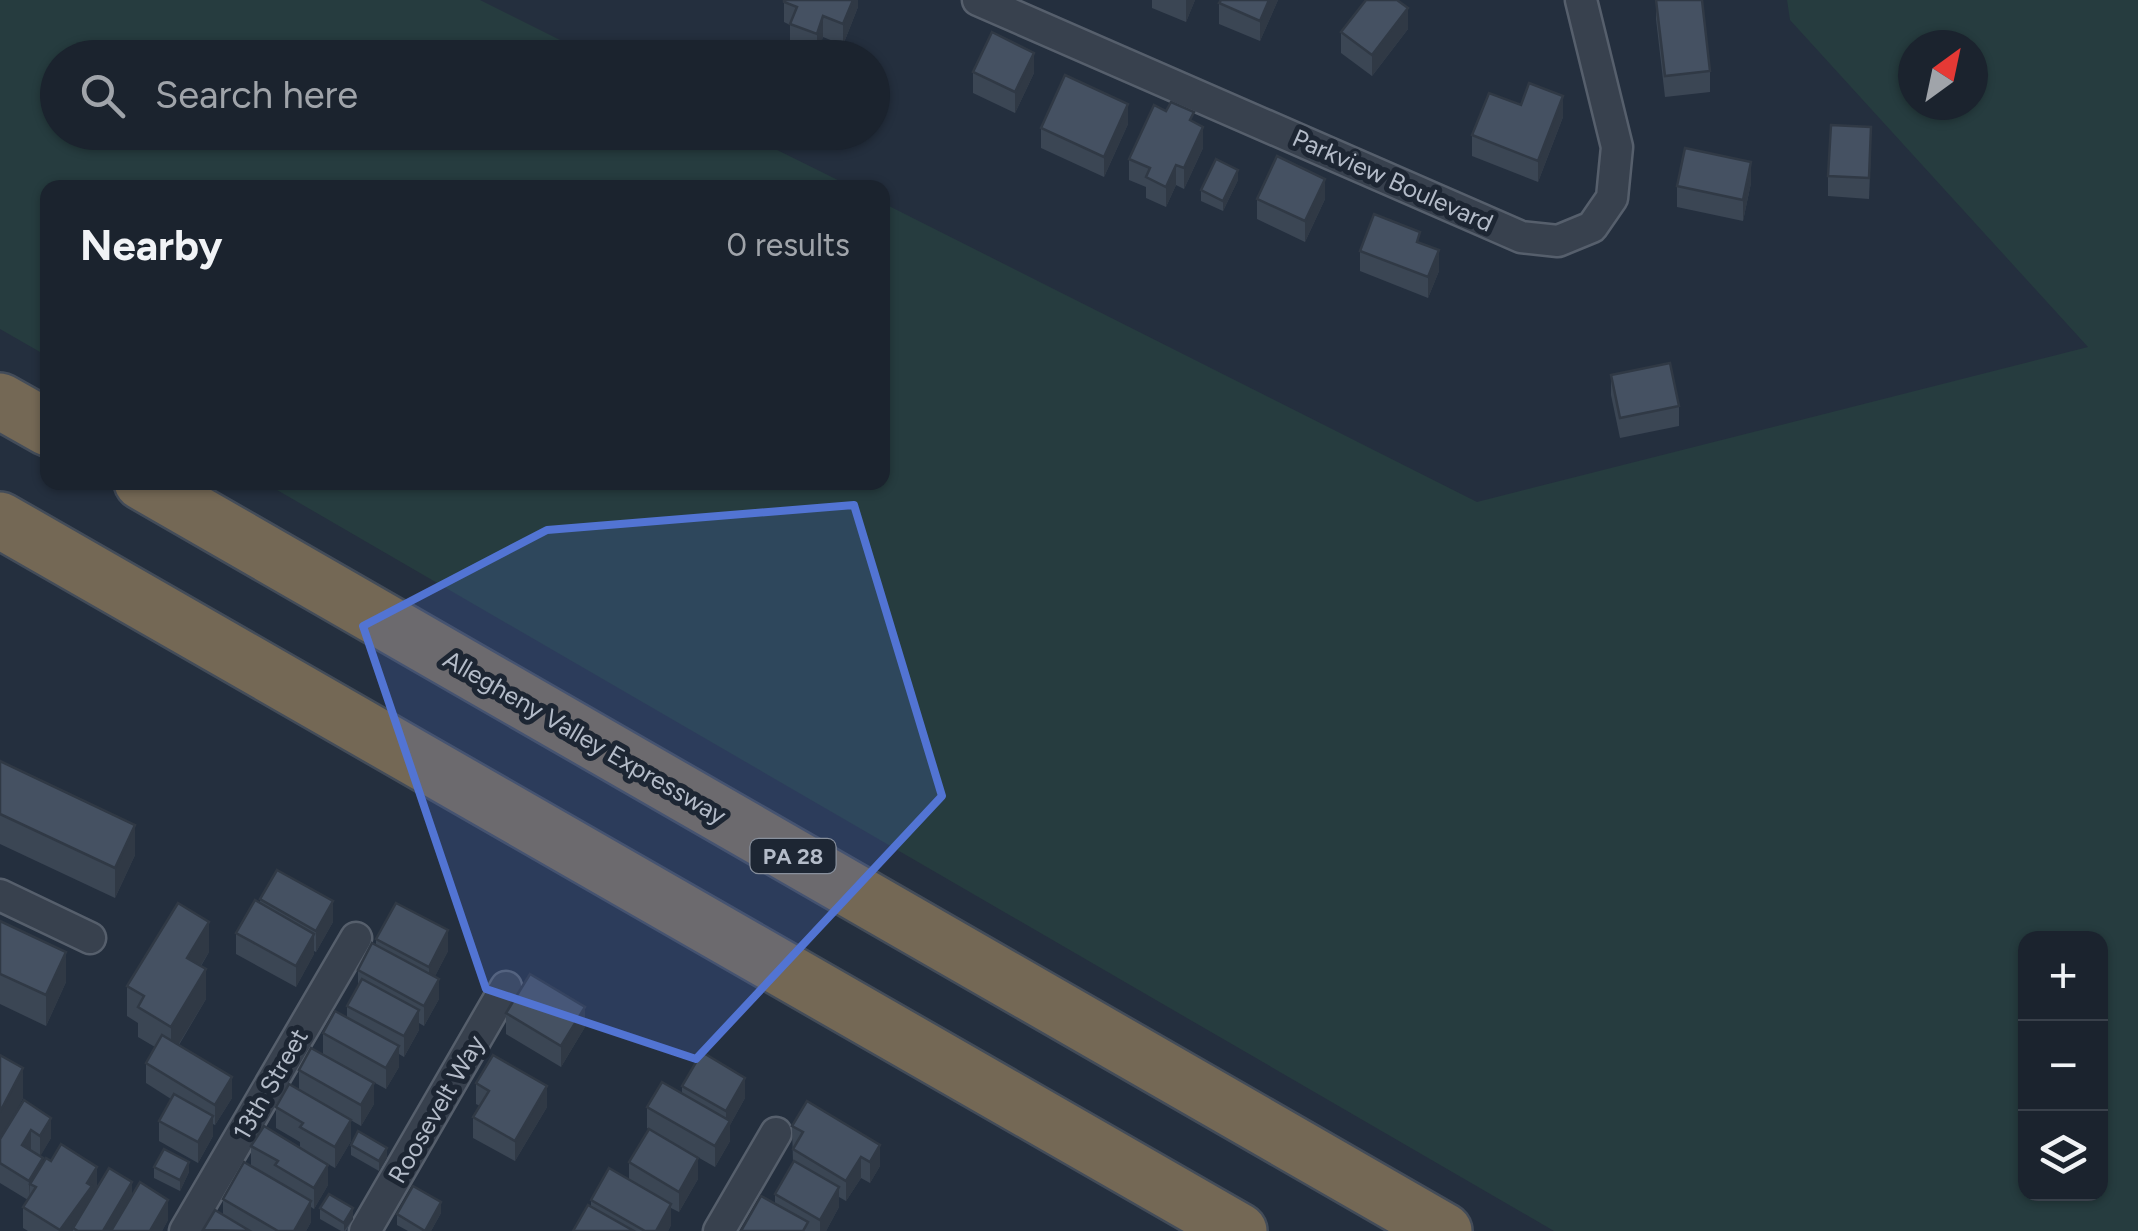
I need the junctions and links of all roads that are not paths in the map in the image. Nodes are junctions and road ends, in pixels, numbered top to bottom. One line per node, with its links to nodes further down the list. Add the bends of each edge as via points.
1 (978, 0): 2 (street, Parkview Boulevard, via 1521,237 1558,241 1592,226 1612,198 1617,147)
2 (1581, 0)
3 (0, 401): 4 (highway)
4 (40, 424)
5 (156, 490): 16 (highway, Allegheny Valley Expressway / PA 28)
6 (0, 520): 15 (highway)
7 (0, 895): 8 (street)
8 (90, 938)
9 (356, 938): 12 (street, 13th Street)
10 (506, 987): 13 (street, Roosevelt Way)
11 (776, 1133): 14 (street)
12 (185, 1231)
13 (365, 1231)
14 (719, 1231)
15 (1239, 1231)
16 (1444, 1231)

